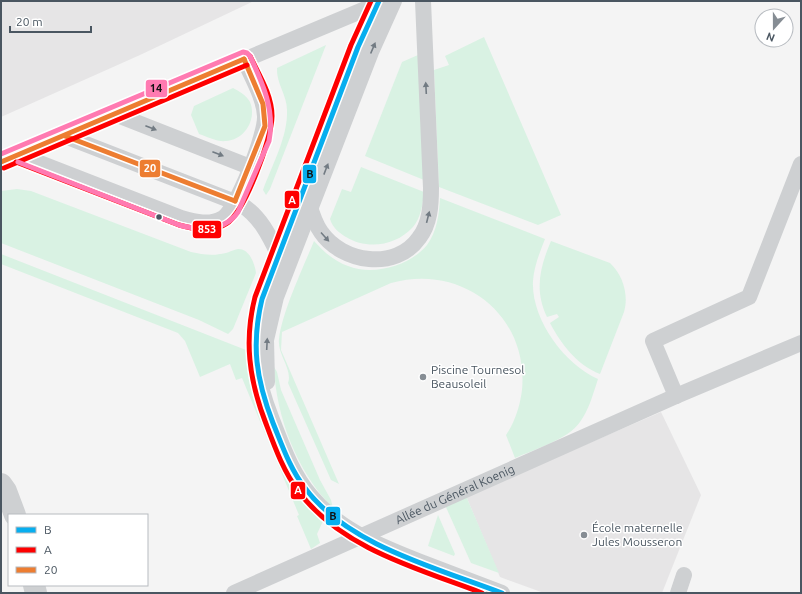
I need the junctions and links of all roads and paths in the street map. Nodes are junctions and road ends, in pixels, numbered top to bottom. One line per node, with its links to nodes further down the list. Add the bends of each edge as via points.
1 (394, 1): 13 (lane, one-way to 1, via 371,52)
2 (423, 1): 13 (lane, one-way to 2, via 316,224 329,242 348,254 361,258 373,260 397,255 414,244 422,234 429,215 431,188)
3 (380, 2): 4 (lane); 11 (lane, via 361,42)
4 (244, 59): 5 (lane); 10 (lane, via 265,115 265,126)
5 (116, 114): 6 (lane); 10 (lane, one-way to 10)
6 (65, 136): 7 (lane); 12 (lane)
7 (19, 155): 8 (lane); 12 (lane, via 196,222 218,221 228,214)
8 (1, 162)
9 (801, 164): 17 (lane, via 749,297 653,341)
10 (250, 167): 12 (lane)
11 (303, 189): 13 (lane); 14 (lane)
12 (235, 201): 14 (lane, via 247,208 260,221)
13 (310, 208): 15 (lane)
14 (278, 254): 15 (lane); 18 (lane, via 260,306 254,335 257,377)
15 (285, 271): 18 (lane, one-way to 15, via 267,378 266,340 272,309)
16 (801, 343): 17 (lane, Allée du Général Koenig)
17 (676, 396): 21 (lane, Allée du Général Koenig)
18 (274, 425): 21 (lane, via 298,479 310,496 335,520)
19 (1, 484): 20 (street)
20 (15, 514)
21 (359, 536): 23 (lane, Allée du Général Koenig); 24 (lane)
22 (684, 575): 25 (lane)
23 (234, 593)
24 (502, 593)
25 (678, 593)

